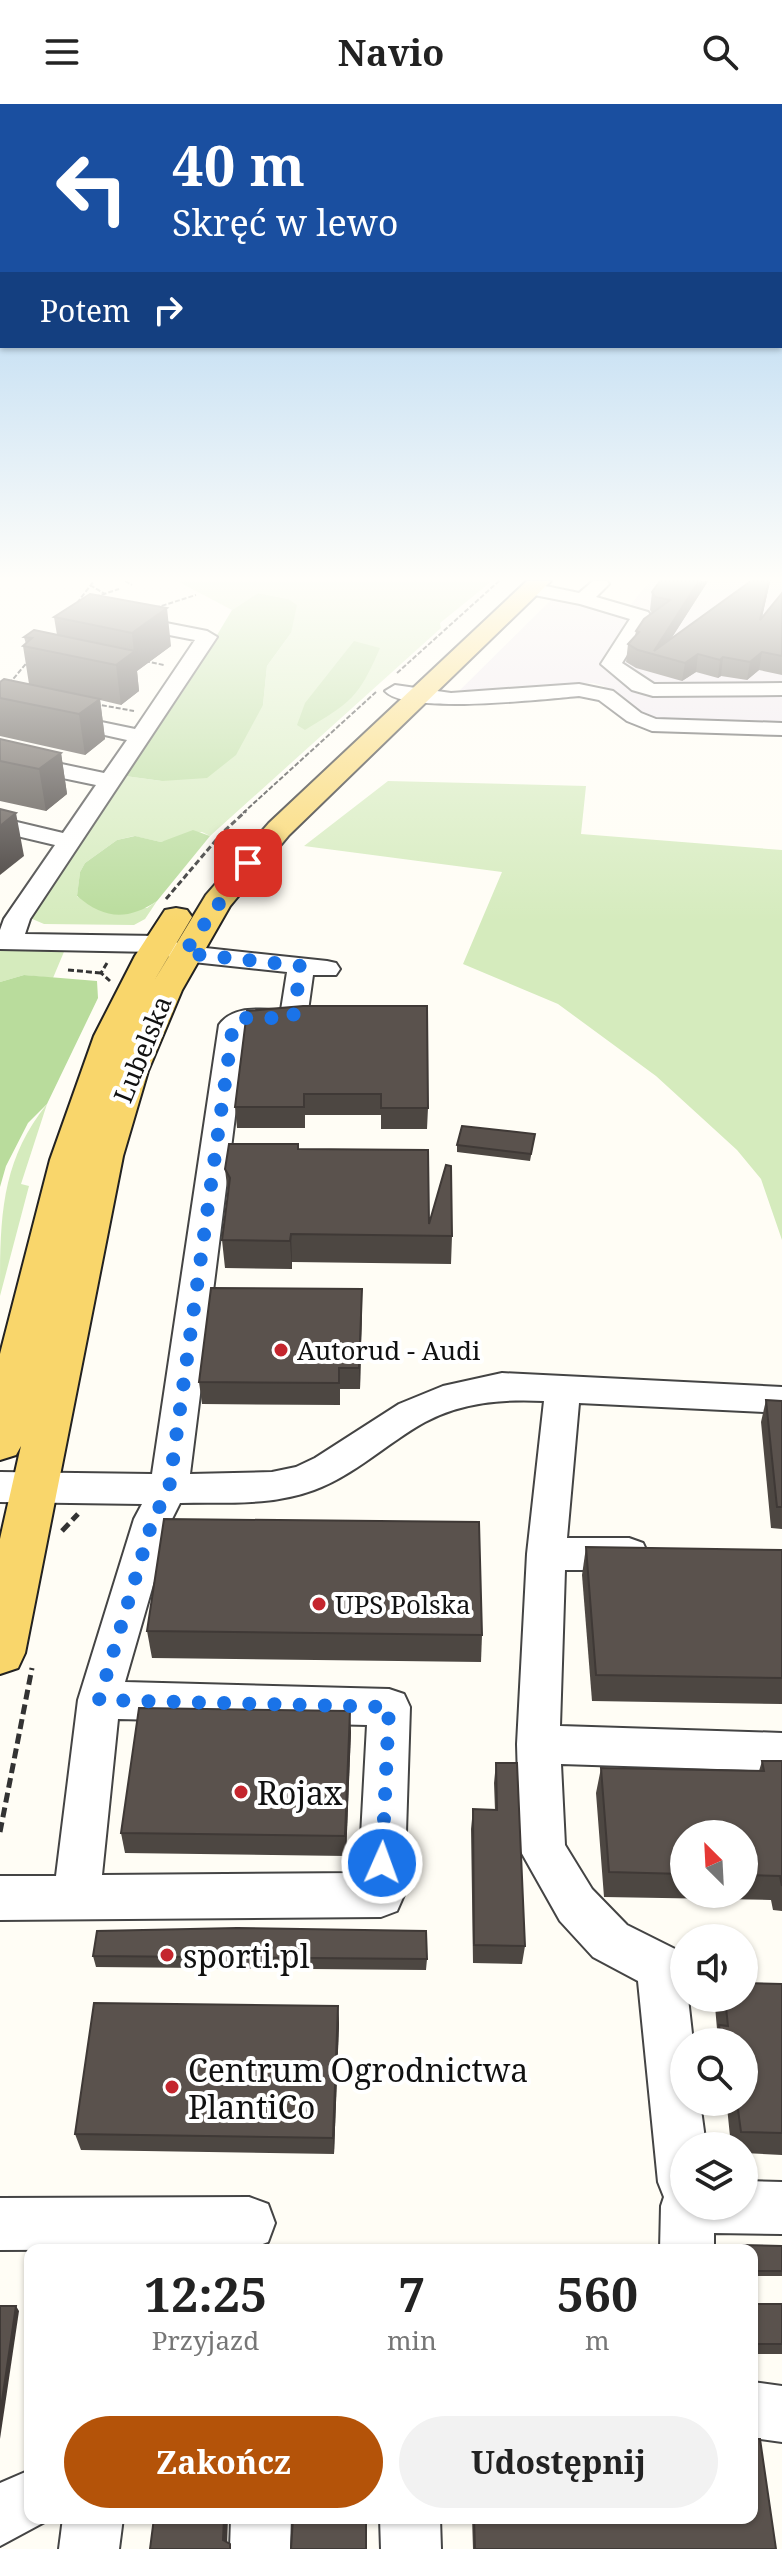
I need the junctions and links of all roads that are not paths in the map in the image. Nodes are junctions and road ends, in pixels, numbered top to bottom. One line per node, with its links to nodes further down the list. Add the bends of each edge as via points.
1 (159, 695): 9 (street)
2 (389, 695): 17 (main road, Lubelska, via 228,850)
3 (445, 695): 6 (street)
4 (506, 695): 6 (street)
5 (606, 695): 10 (street, via 652,725)
6 (465, 698): 7 (street, via 474,706)
7 (548, 706)
8 (34, 714): 9 (street)
9 (138, 724): 12 (street)
10 (782, 729)
11 (0, 758): 12 (street)
12 (108, 781): 14 (street)
13 (0, 825): 14 (street)
14 (69, 841): 15 (street)
15 (12, 907): 16 (street)
16 (4, 941): 17 (street)
17 (162, 953): 18 (street); 19 (main road, Lubelska, via 153,1013 104,1156); 24 (street, via 314,968 293,1018 244,1018 233,1025)
18 (71, 964)
19 (80, 1188): 22 (main road, Lubelska); 23 (main road, Lubelska)
20 (563, 1389): 21 (street); 24 (street, via 502,1386 443,1399 304,1479 272,1487); 25 (street)
21 (782, 1400)
22 (0, 1443)
23 (17, 1488): 24 (street); 27 (main road, Lubelska)
24 (169, 1489): 28 (street, via 153,1519)
25 (546, 1554): 26 (street); 29 (street)
26 (672, 1555)
27 (0, 1653)
28 (99, 1700): 32 (street); 32 (street, via 389,1707 381,1895)
29 (538, 1744): 30 (street); 33 (street, via 543,1850 576,1905 610,1941 660,1967)
30 (782, 1752)
31 (0, 1898): 32 (street)
32 (76, 1899)
33 (678, 2132)
34 (758, 2207): 35 (street)
35 (782, 2208)
36 (687, 2220): 39 (street)
37 (249, 2223): 38 (street)
38 (0, 2224)
39 (687, 2244)
40 (758, 2411): 41 (street)
41 (782, 2414)
42 (24, 2502): 43 (street)
43 (0, 2516)
44 (92, 2524): 47 (street)
45 (261, 2524): 48 (street)
46 (410, 2524): 49 (street)
47 (89, 2549)
48 (260, 2549)
49 (411, 2549)

